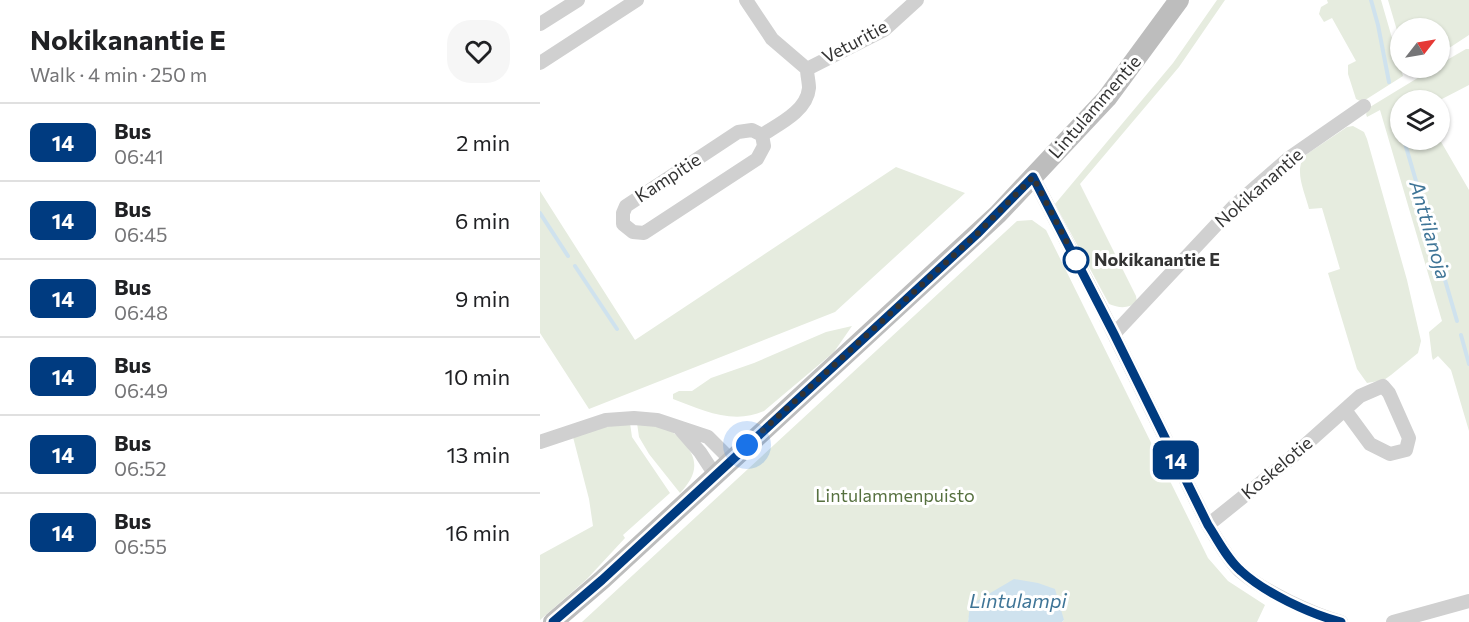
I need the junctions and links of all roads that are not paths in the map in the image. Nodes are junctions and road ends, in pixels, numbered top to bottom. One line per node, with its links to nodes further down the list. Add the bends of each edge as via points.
1 (578, 0): 6 (street)
2 (637, 0): 7 (street)
3 (746, 0): 8 (street, Veturitie, via 772,39)
4 (917, 0): 8 (street, Veturitie, via 884,30)
5 (1179, 0): 11 (street, Lintulammentie, via 1107,98)
6 (540, 24)
7 (540, 63)
8 (807, 69): 10 (street, via 809,89 805,102)
9 (1365, 106): 12 (street, Nokikanantie, via 1288,158 1234,206)
10 (762, 135): 10 (street, Kampitie, via 764,146 757,159 644,233 633,232 623,224 626,206 738,132 753,130)
11 (1033, 177): 12 (street); 16 (street, Lintulammentie, via 977,234)
12 (1114, 334): 18 (street)
13 (1345, 410): 13 (street, Koskelotie, via 1370,444 1390,454 1406,450 1409,438 1383,386 1360,396); 18 (street, Koskelotie)
14 (678, 427): 15 (street, via 657,420 606,420); 16 (street, via 708,436); 17 (street)
15 (540, 441)
16 (731, 460): 17 (street, Lintulammentie)
17 (715, 475): 21 (street, Lintulammentie)
18 (1208, 525): 22 (street, via 1240,571 1264,588)
19 (1469, 601): 20 (street)
20 (1413, 619): 23 (street)
21 (553, 622)
22 (1341, 622)
23 (1393, 622)

